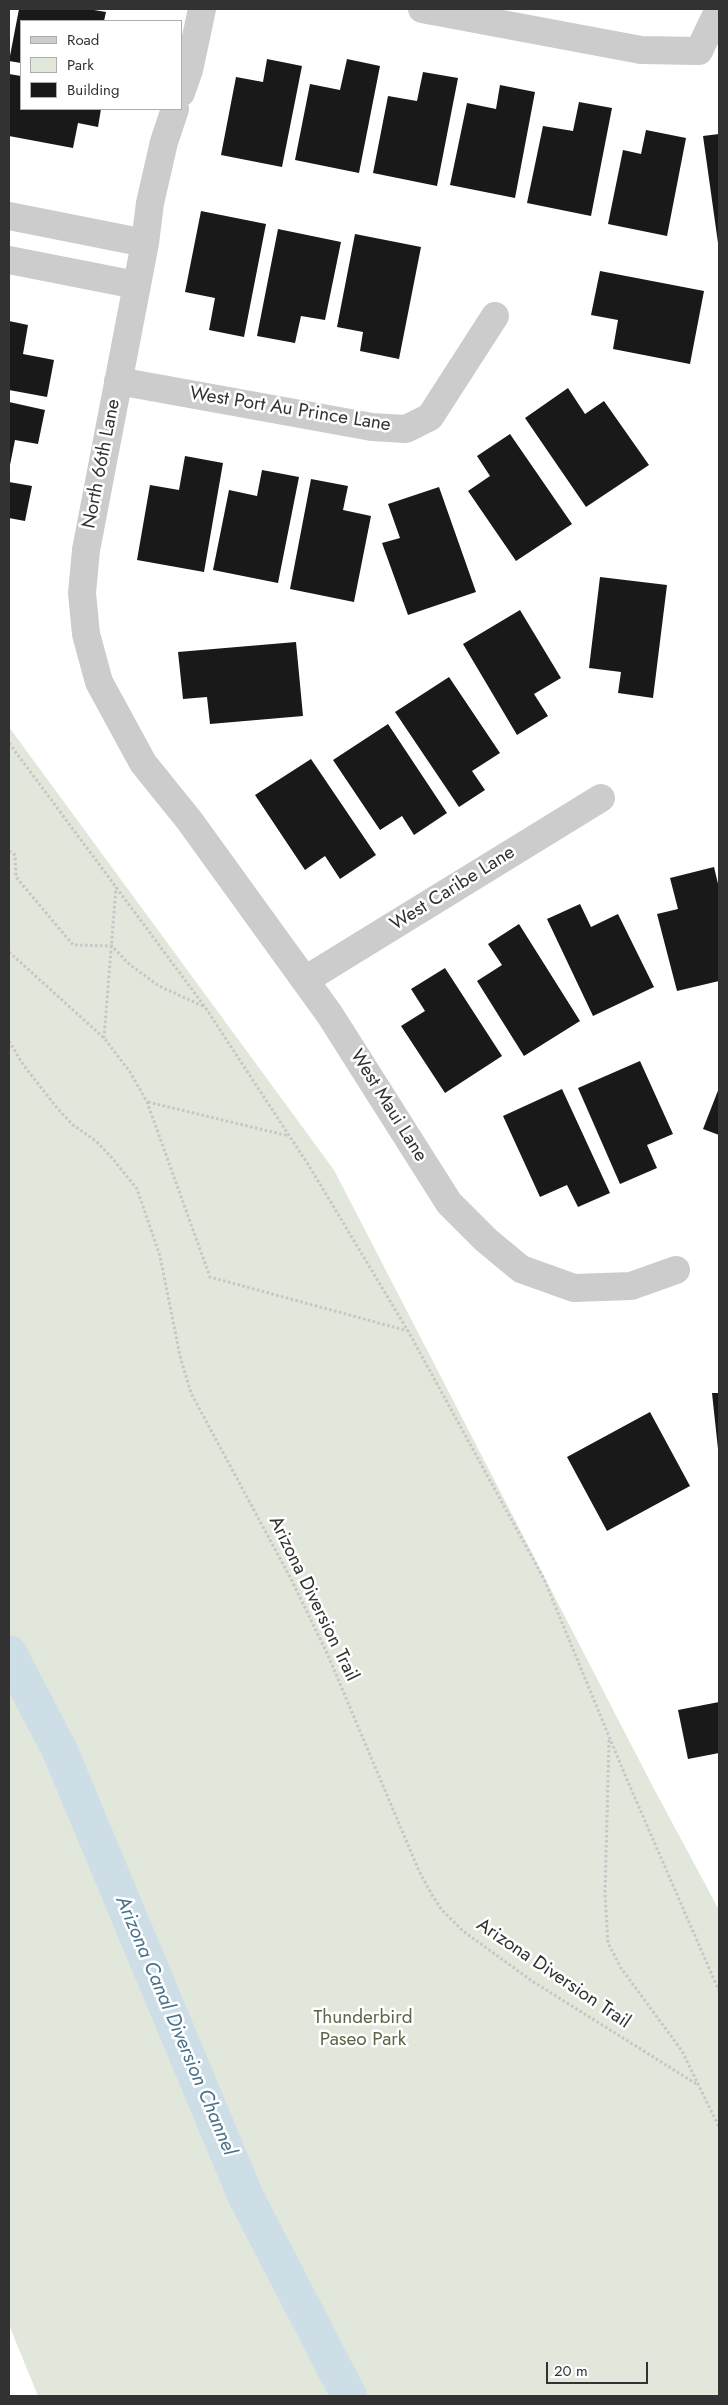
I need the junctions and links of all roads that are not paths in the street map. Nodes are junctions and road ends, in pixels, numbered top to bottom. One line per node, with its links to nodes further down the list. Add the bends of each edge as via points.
1 (202, 9): 4 (street)
2 (422, 9): 3 (street, via 641,50 698,51)
3 (719, 10)
4 (182, 89)
5 (176, 110): 7 (street, North 66th Lane, via 164,142)
6 (9, 216): 7 (street)
7 (145, 243): 9 (street, North 66th Lane)
8 (9, 260): 9 (street)
9 (136, 285): 11 (street, North 66th Lane)
10 (495, 316): 11 (street, West Port Au Prince Lane, via 430,417 406,429 372,427)
11 (118, 381): 13 (street, North 66th Lane, via 86,550 82,593 86,634 99,682 143,763)
12 (601, 798): 14 (street, West Caribe Lane)
13 (173, 801): 14 (street, West Maui Lane)
14 (305, 980): 15 (street, West Maui Lane, via 449,1203 486,1240 522,1269 574,1288 631,1286)
15 (676, 1270)

